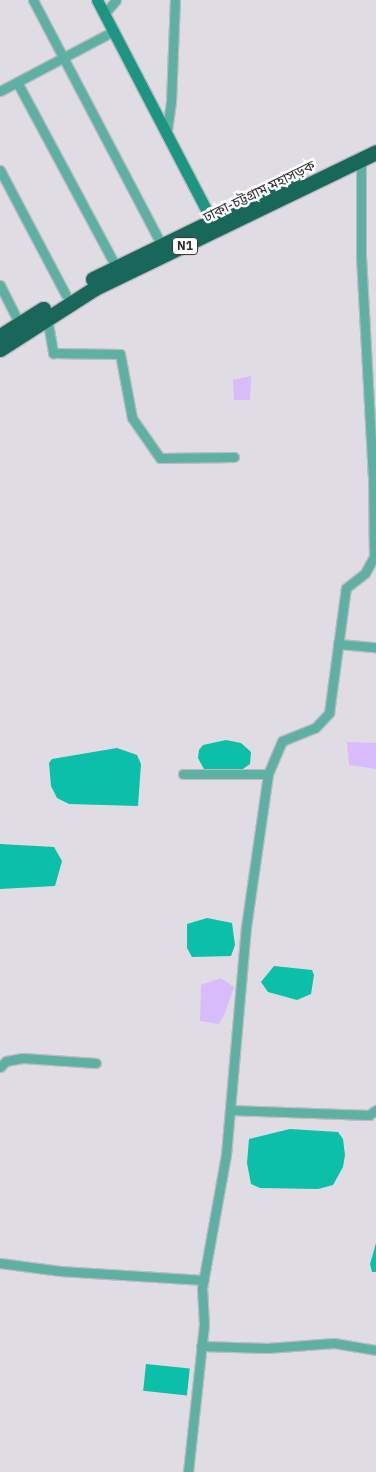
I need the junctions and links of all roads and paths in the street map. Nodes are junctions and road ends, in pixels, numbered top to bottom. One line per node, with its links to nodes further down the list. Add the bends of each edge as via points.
1 (33, 0): 7 (street)
2 (97, 0): 5 (street)
3 (116, 0): 5 (street)
4 (175, 0): 10 (street)
5 (104, 14): 6 (street)
6 (114, 31): 7 (street); 10 (street)
7 (64, 57): 8 (street); 16 (street)
8 (17, 82): 9 (street); 17 (street)
9 (0, 91)
10 (167, 130): 15 (street)
11 (376, 141): 15 (highway, ঢাকা-চট্টগ্রাম মহাসড়ক / N1)
12 (376, 152): 13 (highway, ঢাকা-চট্টগ্রাম মহাসড়ক / N1)
13 (361, 160): 20 (highway, ঢাকা-চট্টগ্রাম মহাসড়ক / N1, via 95,288); 25 (street, via 361,255 375,546 374,557 365,573 346,588)
14 (0, 170): 19 (street)
15 (211, 219): 16 (highway, ঢাকা-চট্টগ্রাম মহাসড়ক / N1)
16 (161, 244): 17 (highway, ঢাকা-চট্টগ্রাম মহাসড়ক / N1)
17 (116, 267): 19 (highway, ঢাকা-চট্টগ্রাম মহাসড়ক / N1)
18 (0, 285): 21 (street)
19 (66, 295): 21 (highway, ঢাকা-চট্টগ্রাম মহাসড়ক / N1)
20 (47, 318): 23 (highway, ঢাকা-চট্টগ্রাম মহাসড়ক / N1); 24 (street, via 53,353 120,354 132,418 160,458)
21 (19, 323): 22 (highway, ঢাকা-চট্টগ্রাম মহাসড়ক / N1)
22 (0, 336)
23 (0, 349)
24 (234, 457)
25 (338, 644): 26 (street); 28 (street, via 328,713 315,728 282,741)
26 (376, 647)
27 (184, 774): 28 (street)
28 (268, 774): 31 (street, via 246,927)
29 (96, 1063): 30 (street, via 23,1058 6,1061)
30 (0, 1067)
31 (230, 1110): 32 (street, via 369,1115); 34 (street, via 226,1155)
32 (376, 1110)
33 (0, 1263): 34 (street, via 60,1271)
34 (204, 1280): 35 (street)
35 (201, 1346): 36 (street, via 267,1348 334,1343); 37 (street)
36 (376, 1350)
37 (188, 1472)

